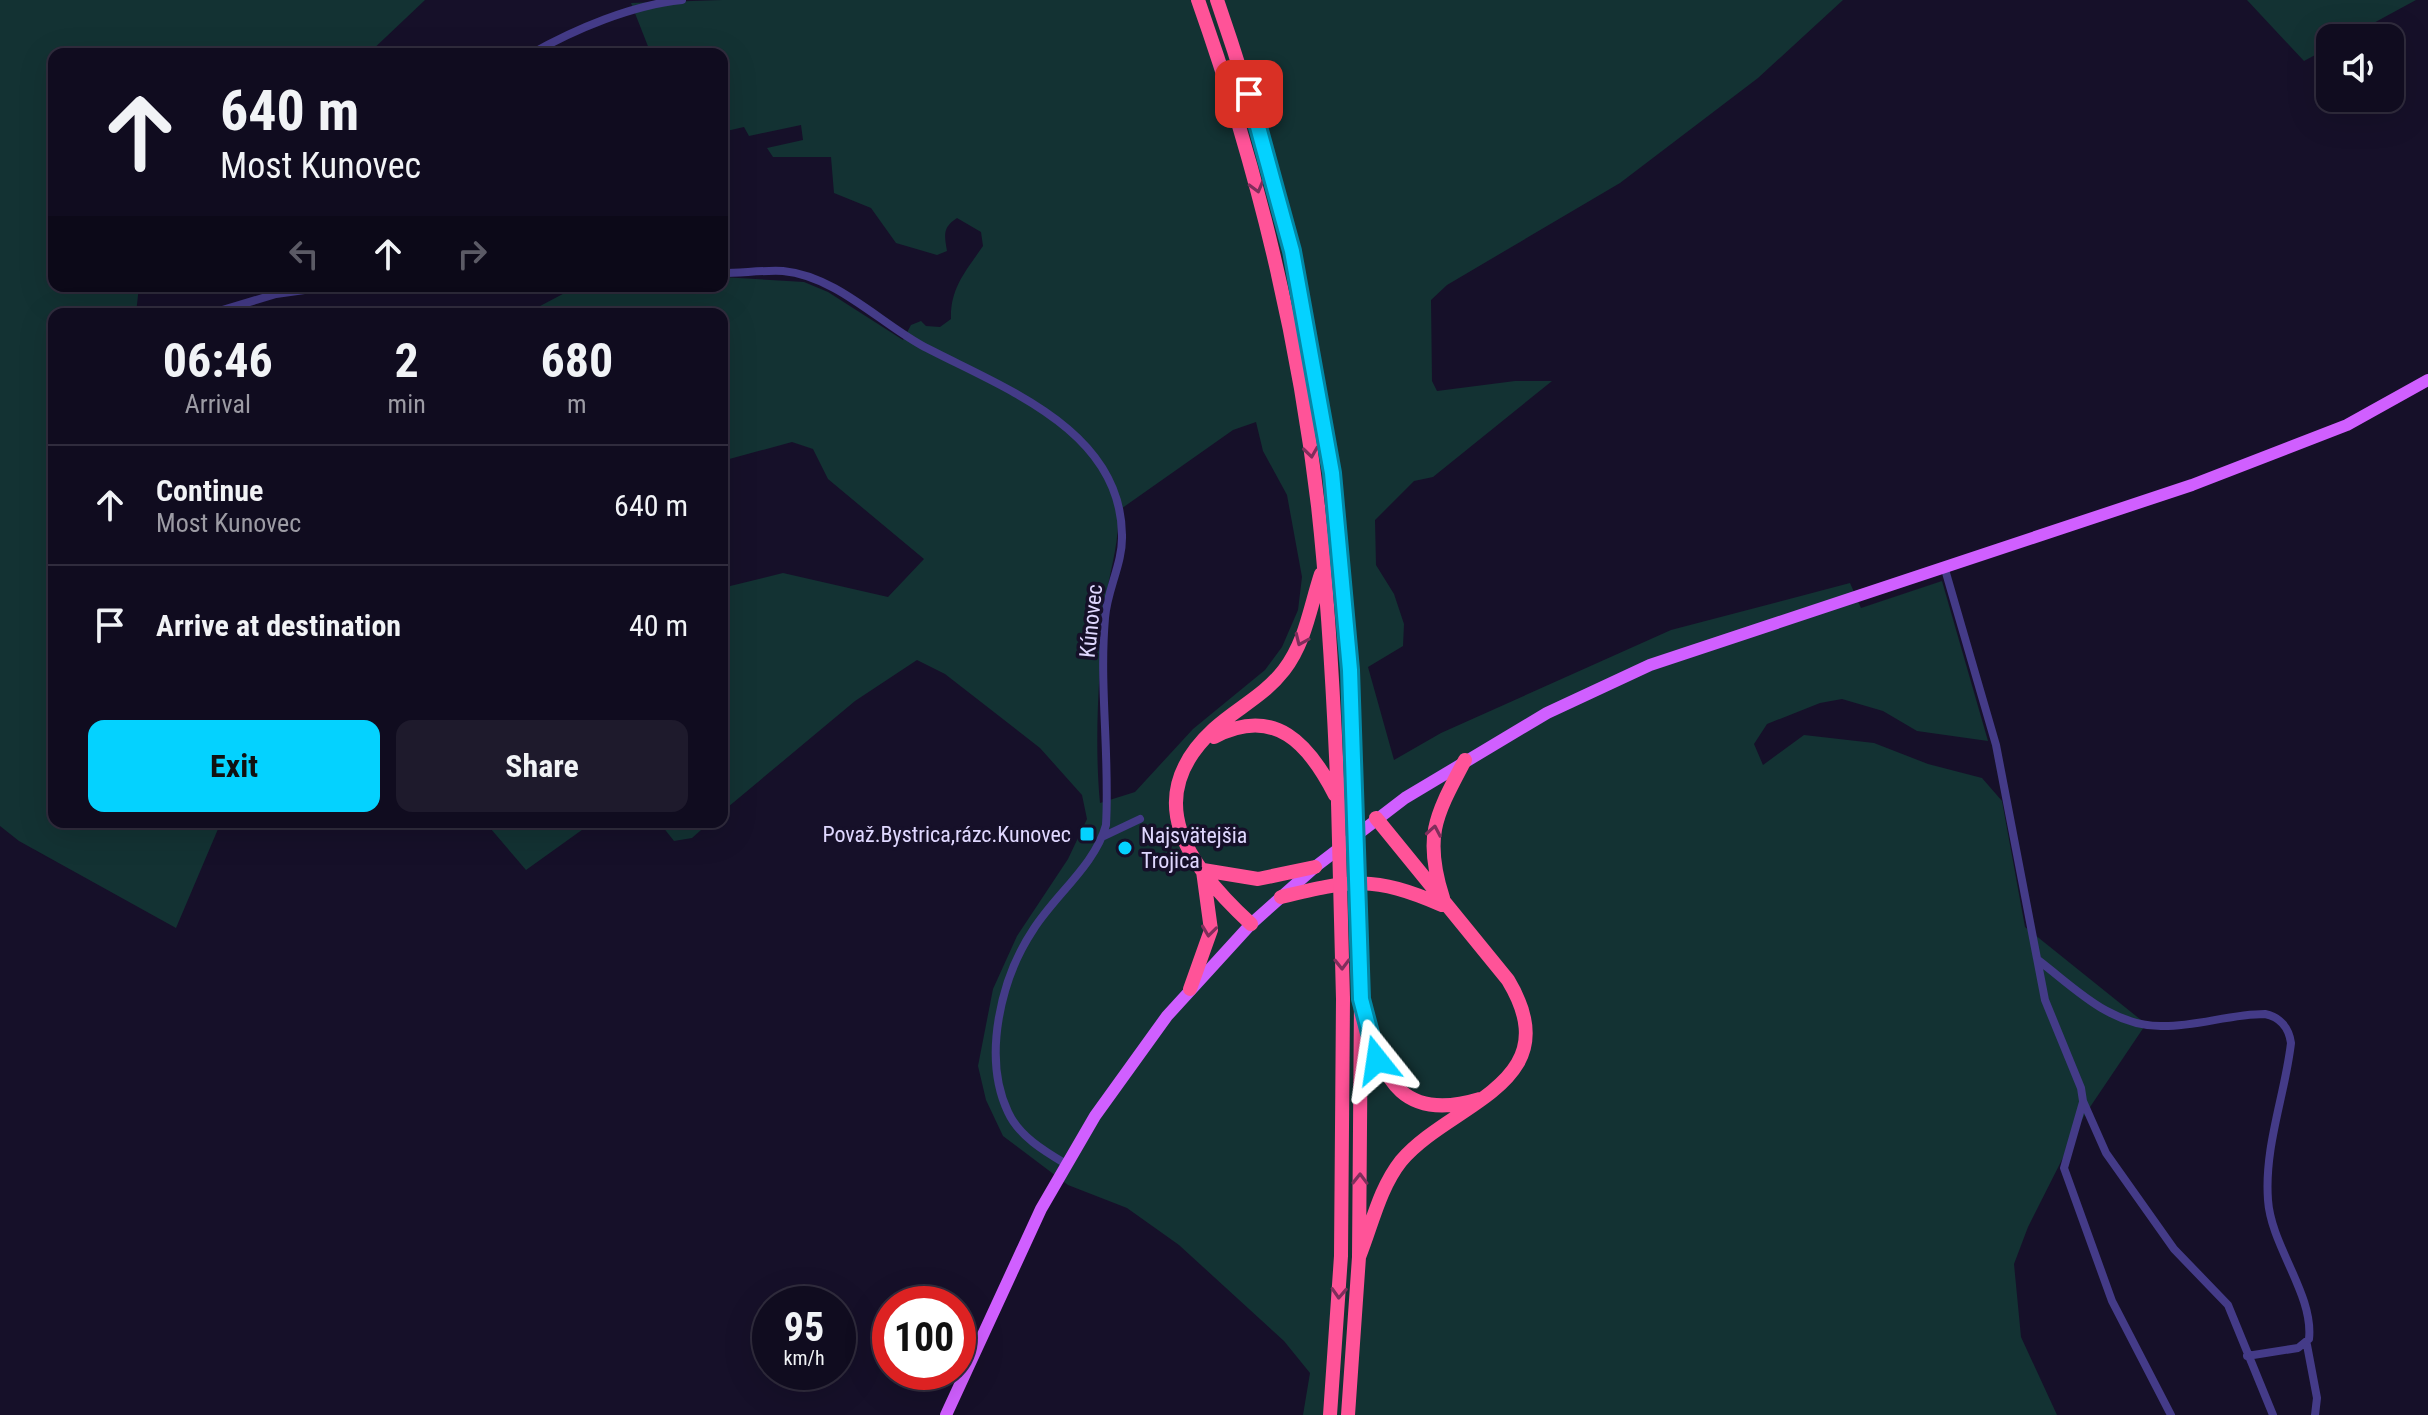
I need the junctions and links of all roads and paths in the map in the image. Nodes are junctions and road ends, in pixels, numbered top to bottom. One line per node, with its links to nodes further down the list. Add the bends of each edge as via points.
1 (682, 0): 4 (street, via 656,3)
2 (1198, 0): 10 (highway, one-way to 10, via 1247,151 1291,333)
3 (1217, 0): 24 (highway, bridge, via 1292,251 1336,503 1347,637)
4 (541, 48)
5 (728, 273): 16 (street, Kúnovec, via 785,271 835,289 908,338 1055,418 1076,433 1092,455 1118,503 1122,537 1105,615)
6 (290, 292): 7 (street)
7 (229, 308)
8 (2428, 380): 9 (main road, via 2347,425 2206,480)
9 (1944, 565): 12 (main road, via 1650,665 1592,689); 22 (street, via 1996,745)
10 (1324, 566): 11 (highway, one-way to 11, via 1305,631 1288,664 1265,691); 13 (highway)
11 (1206, 739): 13 (highway, via 1244,727 1286,734 1314,755); 18 (highway, via 1185,762 1174,799 1180,833)
12 (1465, 760): 14 (main road); 20 (highway, one-way to 12, via 1432,858 1432,832)
13 (1338, 802): 32 (highway, one-way to 32, bridge, via 1343,999 1337,1332)
14 (1376, 818): 17 (main road); 20 (highway)
15 (1140, 819): 16 (street)
16 (1102, 837): 27 (street, via 1028,938 998,1026 997,1068 1008,1112 1035,1144)
17 (1315, 867): 18 (highway, via 1258,879); 19 (main road)
18 (1203, 870): 21 (highway); 23 (highway, one-way to 23, via 1211,930)
19 (1281, 897): 20 (highway, via 1367,881); 21 (main road)
20 (1446, 906): 25 (highway, via 1508,980 1523,1009 1525,1038 1518,1063)
21 (1251, 924): 23 (main road)
22 (2037, 960): 26 (street, via 2045,1000); 29 (street, via 2084,997 2128,1022 2160,1027 2265,1014 2286,1029 2291,1043 2269,1156 2268,1201 2307,1313)
23 (1190, 989): 27 (main road, via 1114,1088)
24 (1361, 999): 25 (highway, via 1377,1060 1399,1090 1444,1106); 28 (highway, one-way to 24)
25 (1488, 1097): 28 (highway, via 1402,1161 1381,1194)
26 (2083, 1101): 30 (street, via 2106,1153 2163,1235 2228,1305); 34 (street, via 2064,1168 2112,1301)
27 (1066, 1164): 31 (main road, via 1011,1268)
28 (1359, 1257): 33 (highway)
29 (2307, 1345): 30 (street); 36 (street)
30 (2247, 1356): 35 (street)
31 (946, 1415)
32 (1330, 1415)
33 (1348, 1415)
34 (2171, 1415)
35 (2273, 1415)
36 (2315, 1415)

